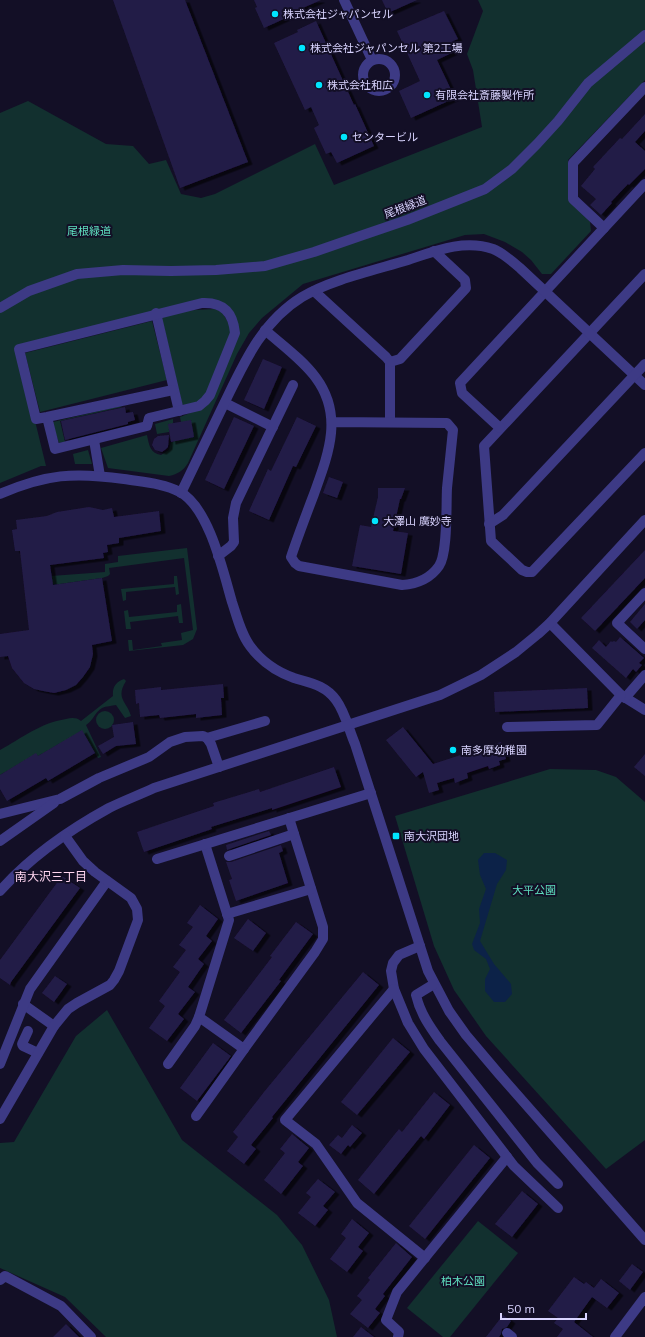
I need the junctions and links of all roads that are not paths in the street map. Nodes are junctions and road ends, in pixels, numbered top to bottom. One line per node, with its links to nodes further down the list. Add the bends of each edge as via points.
1 (344, 0): 3 (street)
2 (645, 35): 11 (street, 尾根緑道, via 588,83 537,144 512,169 485,189 363,236 265,266 216,270 123,270 77,274 28,291)
3 (372, 60)
4 (645, 87): 6 (street, via 573,163 573,199)
5 (645, 184): 6 (street)
6 (604, 228): 10 (street)
7 (434, 251): 9 (street); 10 (street, via 474,245 493,249 520,268); 15 (street, via 466,280 466,288 400,359)
8 (645, 274): 14 (street)
9 (314, 291): 13 (street, via 290,306); 15 (street)
10 (545, 292): 14 (street); 27 (street, via 460,383 462,393)
11 (0, 308)
12 (156, 313): 20 (street); 22 (street, via 212,302 227,310 235,324 236,333 210,395 199,406); 23 (street, via 19,349 36,419)
13 (265, 330): 21 (street, via 248,355); 25 (street, via 317,379 326,397)
14 (589, 333): 17 (street); 27 (street)
15 (390, 362): 24 (street)
16 (645, 364): 17 (street)
17 (635, 375): 19 (street); 34 (street, via 503,516)
18 (293, 385): 26 (street)
19 (645, 385)
20 (173, 390): 22 (street); 23 (street)
21 (225, 403): 26 (street); 31 (street)
22 (179, 411): 28 (street, via 149,418 147,426)
23 (47, 417): 28 (street, via 55,449)
24 (390, 421): 25 (street); 25 (street, via 447,423 453,430 444,555 430,576 412,584 402,585 299,566 292,560 326,460)
25 (332, 422)
26 (273, 427): 35 (street, via 236,503 233,518 234,542)
27 (500, 428): 34 (street, via 484,446)
28 (94, 440): 30 (street)
29 (645, 453): 34 (street, via 532,572 522,570 491,541)
30 (100, 476): 31 (street, via 162,485); 32 (street, via 48,478)
31 (181, 492): 35 (street, via 201,514)
32 (0, 494)
33 (645, 520): 37 (street)
34 (489, 524)
35 (218, 556): 43 (street, via 243,634 251,647 276,670 330,693 341,707)
36 (645, 593): 38 (street, via 617,623)
37 (550, 623): 40 (street); 43 (street, via 516,652 460,686)
38 (645, 649)
39 (645, 675): 40 (street)
40 (623, 697): 41 (street); 44 (street, via 597,724)
41 (645, 710)
42 (265, 721): 45 (street)
43 (348, 725): 46 (street); 47 (street)
44 (508, 728)
45 (207, 738): 46 (street); 48 (street, via 194,736 170,742 148,757 99,778)
46 (219, 767): 52 (street, via 154,788 122,802)
47 (371, 793): 50 (street); 61 (street)
48 (60, 799): 49 (street); 53 (street)
49 (0, 814)
50 (289, 818): 51 (street); 54 (street)
51 (294, 834): 56 (street); 58 (street)
52 (65, 836): 57 (street, via 83,861); 59 (street, via 26,865)
53 (0, 841)
54 (205, 844): 55 (street); 56 (street)
55 (157, 859)
56 (210, 861): 60 (street)
57 (107, 881): 64 (street, via 30,989); 66 (street, via 131,898 137,909 138,920 114,980 110,985 77,1003)
58 (312, 889): 60 (street); 68 (street, via 323,927 323,939)
59 (0, 891)
60 (227, 914): 65 (street, via 229,920)
61 (420, 946): 62 (street); 63 (street, via 399,955 393,963 391,970)
62 (434, 984): 75 (street, via 416,995 426,1022 537,1163); 77 (street, via 466,1035)
63 (394, 990): 74 (street, via 413,1033); 78 (street, via 285,1120 316,1144 356,1202)
64 (23, 1004): 66 (street); 70 (street)
65 (199, 1018): 68 (street); 71 (street)
66 (54, 1026): 69 (street)
67 (28, 1031): 69 (street, via 22,1044)
68 (244, 1049): 73 (street)
69 (38, 1053): 72 (street)
70 (0, 1064)
71 (168, 1064)
72 (1, 1115)
73 (196, 1116)
74 (507, 1157): 76 (street); 78 (street)
75 (558, 1184)
76 (558, 1208)
77 (645, 1240)
78 (425, 1258): 82 (street, via 397,1292 386,1320 399,1332)
79 (0, 1280): 81 (street, via 5,1276 61,1306)
80 (644, 1302): 83 (street)
81 (91, 1337)
82 (398, 1337)
83 (615, 1337)

